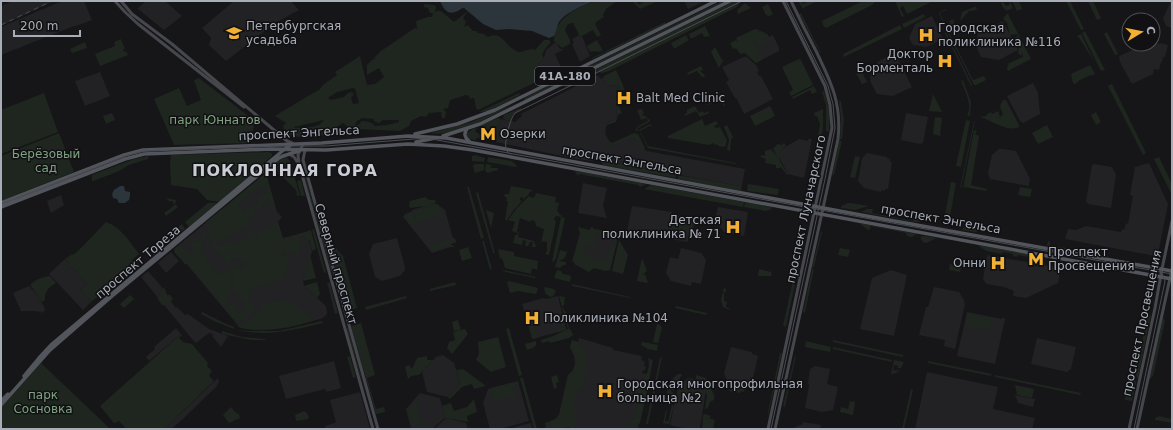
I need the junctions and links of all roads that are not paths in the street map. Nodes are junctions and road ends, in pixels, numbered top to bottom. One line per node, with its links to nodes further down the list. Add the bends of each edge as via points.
1 (115, 1): 16 (main road, via 130,17 272,130 281,138)
2 (121, 1): 13 (main road, via 132,14 172,44 287,141)
3 (716, 1): 7 (main road, 41А-180)
4 (730, 1): 8 (main road, 41А-180)
5 (783, 1): 28 (main road, проспект Луначарского, via 821,79 830,105 831,138)
6 (791, 1): 30 (main road, проспект Луначарского, via 830,80 838,105 838,139)
7 (516, 100): 8 (main road, via 519,101); 10 (main road, 41А-180, via 464,122)
8 (519, 105): 9 (main road, 41А-180)
9 (466, 129): 11 (main road, 41А-180); 12 (main road, via 465,136)
10 (408, 136): 11 (main road, проспект Энгельса); 14 (main road, проспект Энгельса)
11 (440, 137): 12 (main road, проспект Энгельса); 15 (main road, 41А-180)
12 (471, 142): 22 (main road, проспект Энгельса)
13 (294, 144): 14 (main road, проспект Энгельса); 16 (main road, проспект Энгельса); 19 (main road, проспект Тореза)
14 (303, 144): 20 (main road, Северный проспект)
15 (408, 144): 21 (main road, проспект Энгельса); 25 (main road, проспект Энгельса, via 444,146)
16 (279, 145): 18 (main road, проспект Энгельса)
17 (270, 149): 18 (main road, проспект Энгельса); 19 (main road, проспект Энгельса); 24 (main road, via 274,151)
18 (179, 150): 27 (main road, проспект Энгельса, via 132,152); 29 (main road, проспект Энгельса, via 133,156)
19 (284, 150): 20 (main road, проспект Энгельса); 24 (main road, проспект Тореза)
20 (300, 150): 21 (main road, проспект Энгельса); 23 (main road, проспект Тореза); 26 (main road, Северный проспект)
21 (305, 150): 36 (main road, Северный проспект, via 303,160)
22 (519, 151): 25 (main road); 28 (main road, проспект Энгельса)
23 (286, 154): 26 (main road, via 294,157); 45 (main road, проспект Тореза, via 48,351)
24 (275, 157): 44 (main road, проспект Тореза, via 52,344)
25 (513, 158): 31 (main road, проспект Энгельса)
26 (299, 164): 37 (main road, Северный проспект)
27 (1, 203)
28 (816, 206): 30 (main road, проспект Энгельса); 31 (main road, проспект Луначарского)
29 (1, 207)
30 (823, 207): 32 (main road, проспект Луначарского); 34 (main road, проспект Энгельса)
31 (814, 213): 32 (main road, проспект Энгельса); 48 (main road, проспект Луначарского)
32 (822, 215): 38 (main road, проспект Энгельса); 49 (main road, проспект Луначарского)
33 (1172, 221): 34 (main road, проспект Просвещения)
34 (1162, 269): 35 (main road, проспект Энгельса); 38 (main road, проспект Просвещения)
35 (1172, 270): 39 (main road, проспект Просвещения)
36 (334, 272): 37 (main road); 40 (main road, Северный проспект)
37 (329, 273): 41 (main road, Северный проспект)
38 (1161, 276): 39 (main road, проспект Энгельса); 50 (main road, проспект Просвещения)
39 (1171, 278): 51 (main road, проспект Просвещения)
40 (336, 279): 41 (main road); 42 (main road, Северный проспект)
41 (331, 280): 43 (main road, Северный проспект)
42 (367, 389): 43 (main road); 47 (main road, Северный проспект)
43 (362, 391): 46 (main road, Северный проспект)
44 (1, 401)
45 (1, 405)
46 (373, 429)
47 (378, 429)
48 (768, 429)
49 (775, 429)
50 (1129, 429)
51 (1137, 429)

